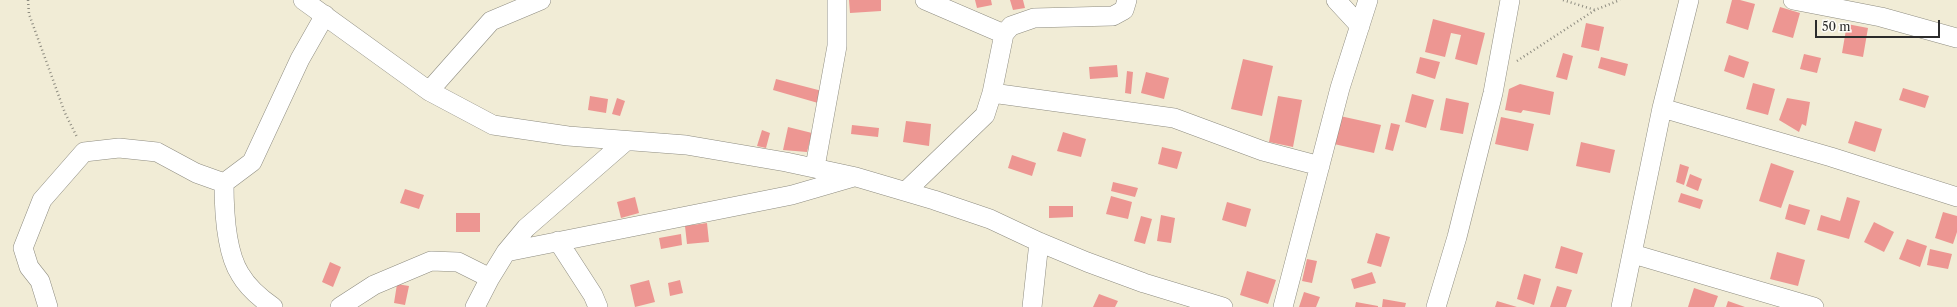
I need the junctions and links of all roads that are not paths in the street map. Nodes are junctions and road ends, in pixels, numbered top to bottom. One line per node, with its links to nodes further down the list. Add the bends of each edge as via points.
1 (303, 0): 11 (street)
2 (541, 0): 15 (street, via 491,21)
3 (836, 0): 20 (street, via 837,46)
4 (925, 0): 13 (street)
5 (1127, 0): 13 (street, via 1124,10 1113,16 1034,18 1011,26)
6 (1336, 0): 12 (street)
7 (1368, 0): 12 (street)
8 (1510, 0): 38 (street, via 1491,101 1457,237)
9 (1689, 0): 17 (street)
10 (1793, 0): 14 (street, via 1881,16)
11 (325, 15): 15 (street); 22 (street, via 300,59 252,162)
12 (1360, 26): 19 (street, via 1340,88)
13 (1004, 34): 16 (street)
14 (1957, 38)
15 (429, 91): 18 (street, via 493,125)
16 (992, 93): 19 (street, via 1174,118 1263,152); 23 (street, via 985,115)
17 (1662, 108): 24 (street); 28 (street)
18 (626, 141): 20 (street, via 686,145); 27 (street, via 526,228)
19 (1320, 166): 37 (street)
20 (815, 167): 21 (street)
21 (856, 177): 23 (street); 25 (street, via 792,195)
22 (224, 183): 30 (street, via 196,174 157,152 119,148 84,152 42,200 23,248 29,267 40,281); 31 (street, via 224,209 230,248 239,274 259,297)
23 (906, 191): 26 (street, via 990,219)
24 (1957, 197)
25 (558, 241): 27 (street); 34 (street)
26 (1040, 242): 35 (street); 36 (street, via 1144,283)
27 (506, 252): 29 (street)
28 (1633, 254): 39 (street); 40 (street)
29 (490, 278): 32 (street, via 458,262 430,261 374,285); 33 (street)
30 (48, 307)
31 (273, 307)
32 (340, 307)
33 (475, 307)
34 (598, 307)
35 (1032, 307)
36 (1223, 307)
37 (1283, 307)
38 (1436, 307)
39 (1621, 307)
40 (1814, 307)

